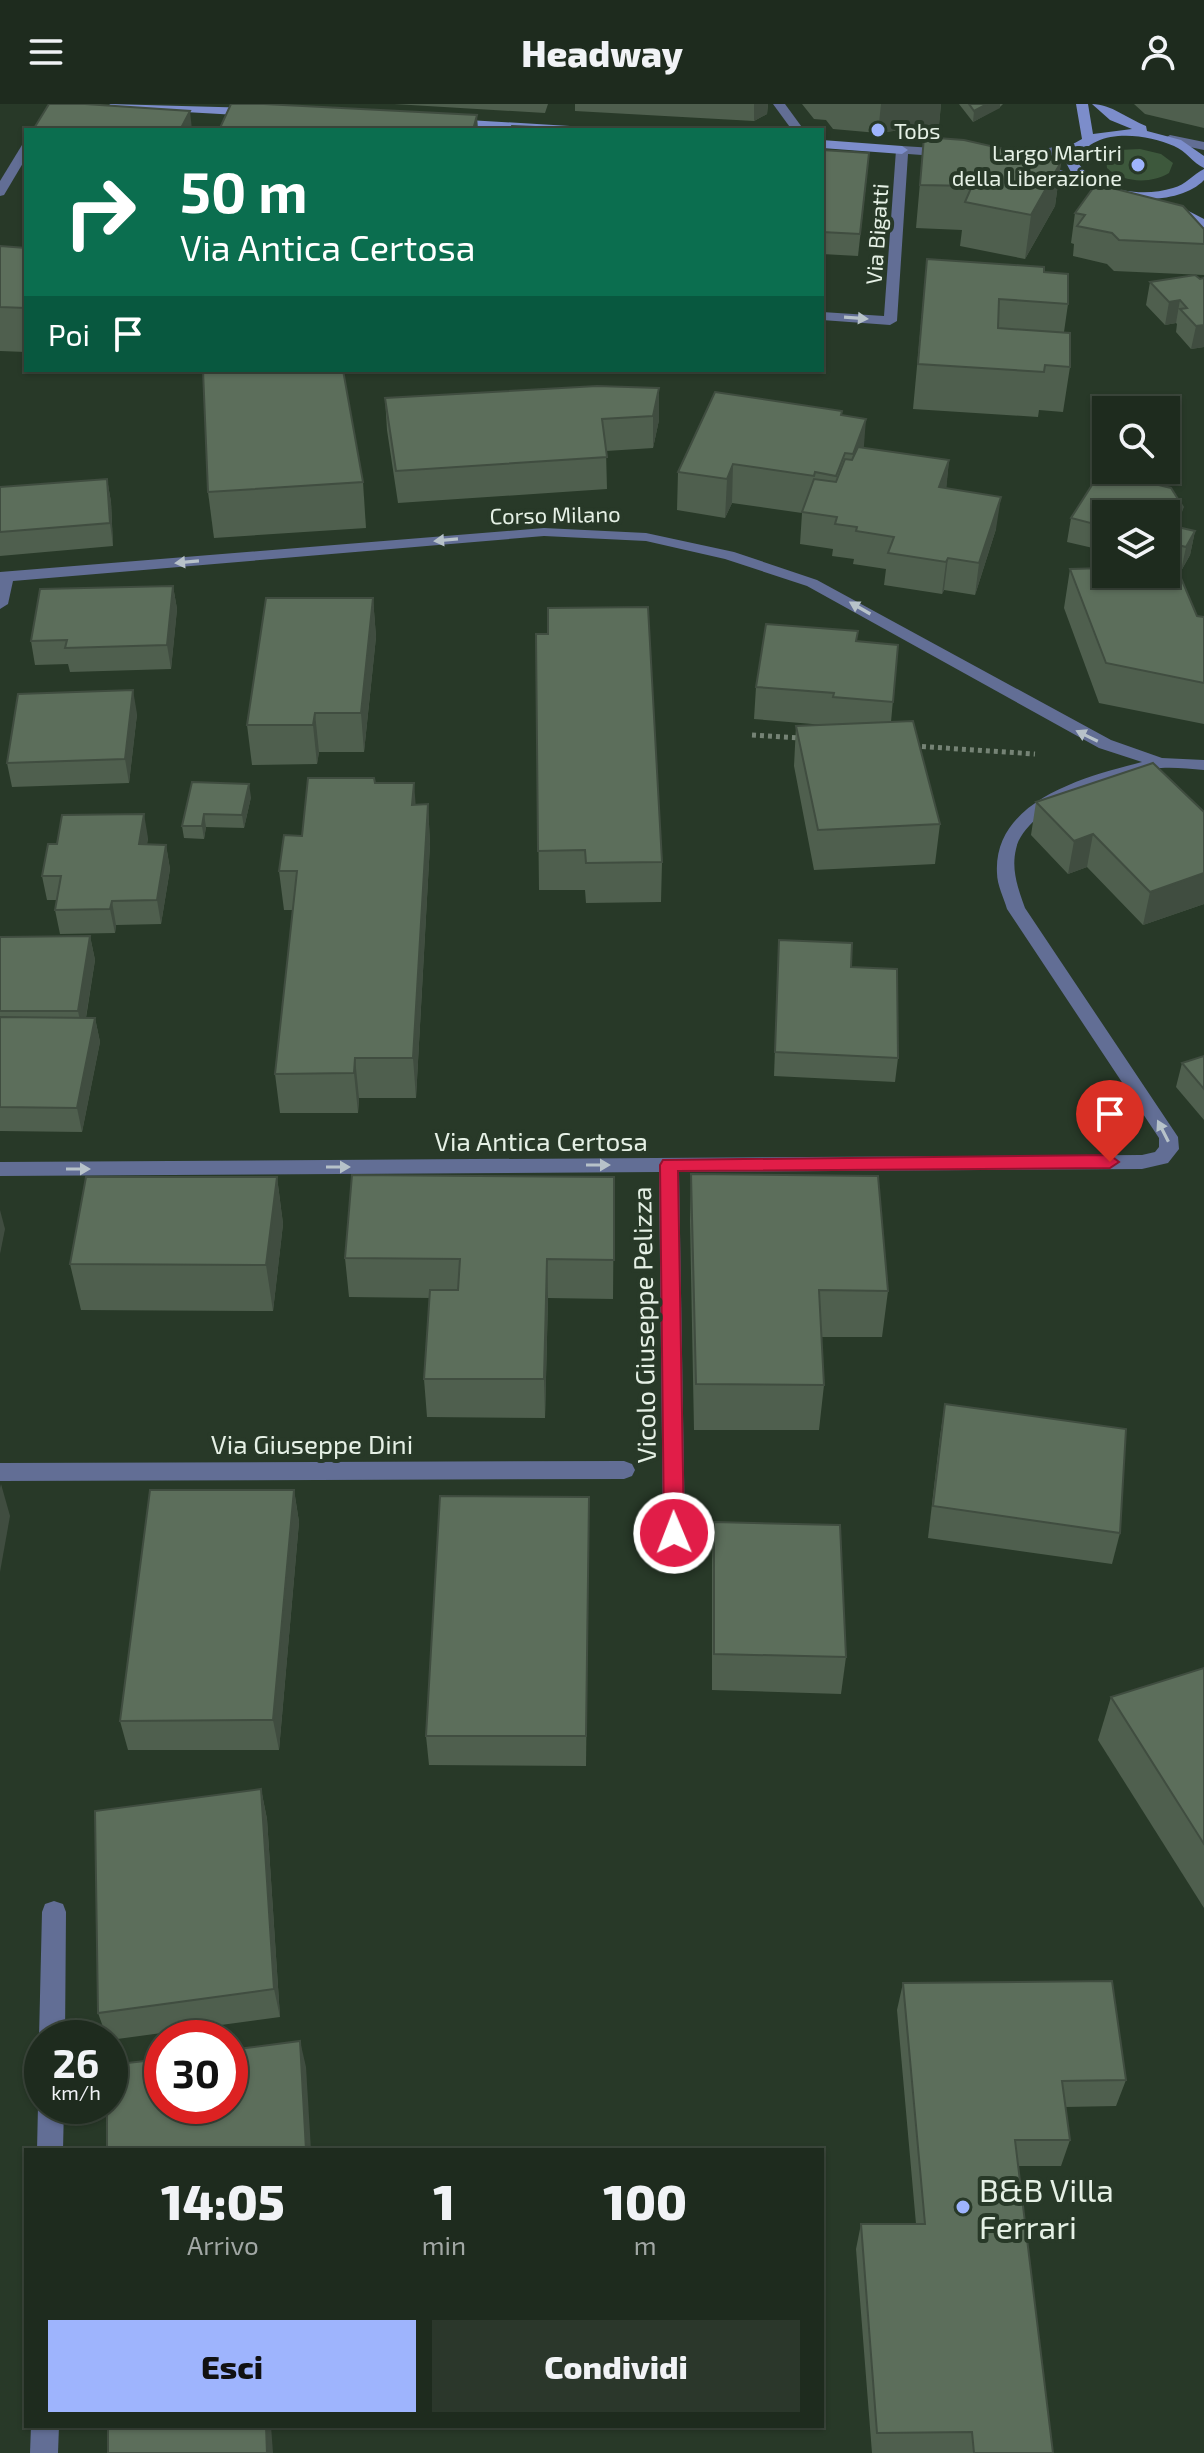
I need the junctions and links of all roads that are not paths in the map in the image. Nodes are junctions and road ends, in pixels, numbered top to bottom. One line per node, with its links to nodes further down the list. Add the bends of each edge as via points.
1 (115, 104): 5 (street)
2 (779, 104): 8 (street)
3 (1082, 104): 10 (street)
4 (1098, 104): 9 (street, via 1124,122)
5 (272, 113)
6 (445, 123): 7 (street)
7 (534, 128)
8 (797, 128)
9 (1167, 138): 10 (street, via 1115,133); 12 (street); 16 (street, via 1192,149)
10 (1082, 143): 18 (street, via 1071,155 1072,168); 18 (street, via 1043,153 983,155 1048,167)
11 (824, 144): 13 (street)
12 (1204, 146)
13 (902, 150): 15 (street); 23 (street, Via Bigatti, one-way to 13, via 890,321)
14 (24, 151): 19 (street)
15 (962, 153)
16 (1204, 164)
17 (1201, 177): 20 (street, via 1169,193); 21 (street)
18 (1094, 185): 20 (street)
19 (0, 192)
20 (1119, 193): 22 (street, via 1165,204)
21 (1201, 205)
22 (1204, 224)
23 (824, 316)
24 (3, 577): 25 (street); 26 (street, Corso Milano, one-way to 24, via 1083,734 821,587 671,541 544,532)
25 (0, 604)
26 (1160, 763): 27 (street, Corso Milano); 28 (street, Via Antica Certosa, one-way to 26, via 1142,1162 1165,1155 1165,1131 1016,909 1006,864 1010,838 1027,814 1090,782)
27 (1204, 765)
28 (669, 1165): 29 (street, Via Antica Certosa, one-way to 28); 32 (street, Vicolo Giuseppe Pelizza)
29 (0, 1169)
30 (624, 1470): 31 (street, Via Giuseppe Dini)
31 (0, 1472)
32 (674, 1533)
33 (54, 1912): 34 (street)
34 (52, 2020)
35 (51, 2124): 36 (street)
36 (50, 2148)
37 (45, 2428): 38 (street)
38 (44, 2453)

